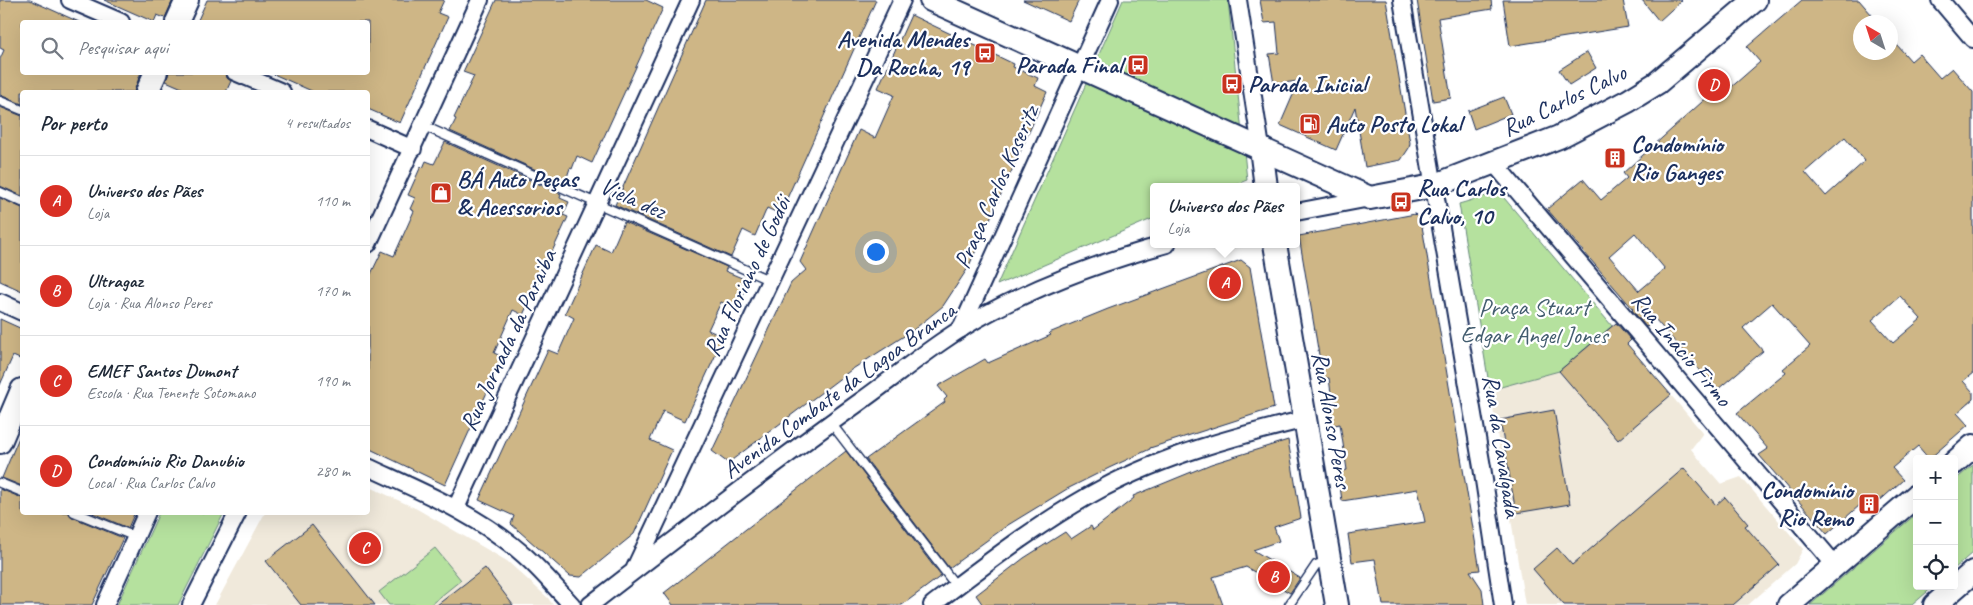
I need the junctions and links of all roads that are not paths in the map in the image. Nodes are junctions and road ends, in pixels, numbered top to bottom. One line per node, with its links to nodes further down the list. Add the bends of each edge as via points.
1 (70, 0): 12 (street)
2 (187, 0): 13 (street)
3 (480, 0): 22 (street)
4 (691, 0): 32 (street, Rua Jornada da Paraiba)
5 (902, 0): 37 (street, Rua Floriano de Godói)
6 (931, 0): 15 (street)
7 (1110, 0): 15 (street, Praça Carlos Koseritz)
8 (1238, 0): 24 (street)
9 (1402, 0): 28 (street, Rua da Cavalgada)
10 (1755, 0): 26 (street, Rua Carlos Calvo, via 1657,83 1558,137)
11 (1940, 0): 14 (street)
12 (116, 20)
13 (178, 20)
14 (1973, 39)
15 (1079, 67): 24 (street); 40 (street, Praça Carlos Koseritz)
16 (155, 75): 18 (street)
17 (242, 75): 19 (street)
18 (148, 90)
19 (277, 90)
20 (0, 101): 21 (lane)
21 (20, 109)
22 (424, 126): 25 (street); 32 (lane, Viela dez)
23 (370, 130): 25 (street)
24 (1261, 148): 27 (street); 30 (street)
25 (413, 149): 34 (street)
26 (1494, 163): 28 (street, Rua Carlos Calvo); 57 (street, Rua Inácio Firmo)
27 (1265, 183)
28 (1433, 186): 30 (street, Rua Carlos Calvo); 68 (street, Rua da Cavalgada)
29 (0, 192): 31 (lane)
30 (1370, 198): 33 (street, Rua Carlos Calvo)
31 (20, 201)
32 (598, 203): 37 (lane, Viela dez); 51 (street, Rua Jornada da Paraiba)
33 (1300, 211)
34 (370, 240)
35 (1153, 248): 40 (street, Avenida Combate da Lagoa Branca, via 1048,283)
36 (1276, 248): 42 (street, Rua Alonso Peres)
37 (771, 281): 58 (street, Rua Floriano de Godói)
38 (0, 302): 39 (street)
39 (20, 311)
40 (961, 329): 43 (street, Avenida Combate da Lagoa Branca)
41 (20, 395): 44 (street)
42 (1306, 419): 56 (street, Rua Alonso Peres); 60 (street, via 1225,440 1157,463 1102,488 1063,511)
43 (831, 423): 58 (street, Avenida Combate da Lagoa Branca); 60 (lane)
44 (0, 442)
45 (1973, 446): 46 (street)
46 (1958, 459)
47 (370, 468): 51 (street)
48 (0, 483): 49 (lane)
49 (20, 491)
50 (1913, 498): 57 (street)
51 (456, 508): 63 (street, via 526,556)
52 (81, 515): 55 (lane)
53 (146, 515): 55 (street)
54 (237, 515): 62 (street)
55 (136, 537): 61 (street)
56 (1329, 560): 66 (lane, via 1316,565); 67 (street, Rua Alonso Peres)
57 (1835, 565): 69 (street)
58 (634, 571): 64 (street, Avenida Combate da Lagoa Branca)
59 (1973, 572): 70 (street)
60 (957, 587): 65 (street)
61 (105, 605)
62 (192, 605)
63 (572, 605)
64 (590, 605)
65 (932, 605)
66 (1289, 605)
67 (1337, 605)
68 (1503, 605)
69 (1789, 605)
70 (1935, 605)

